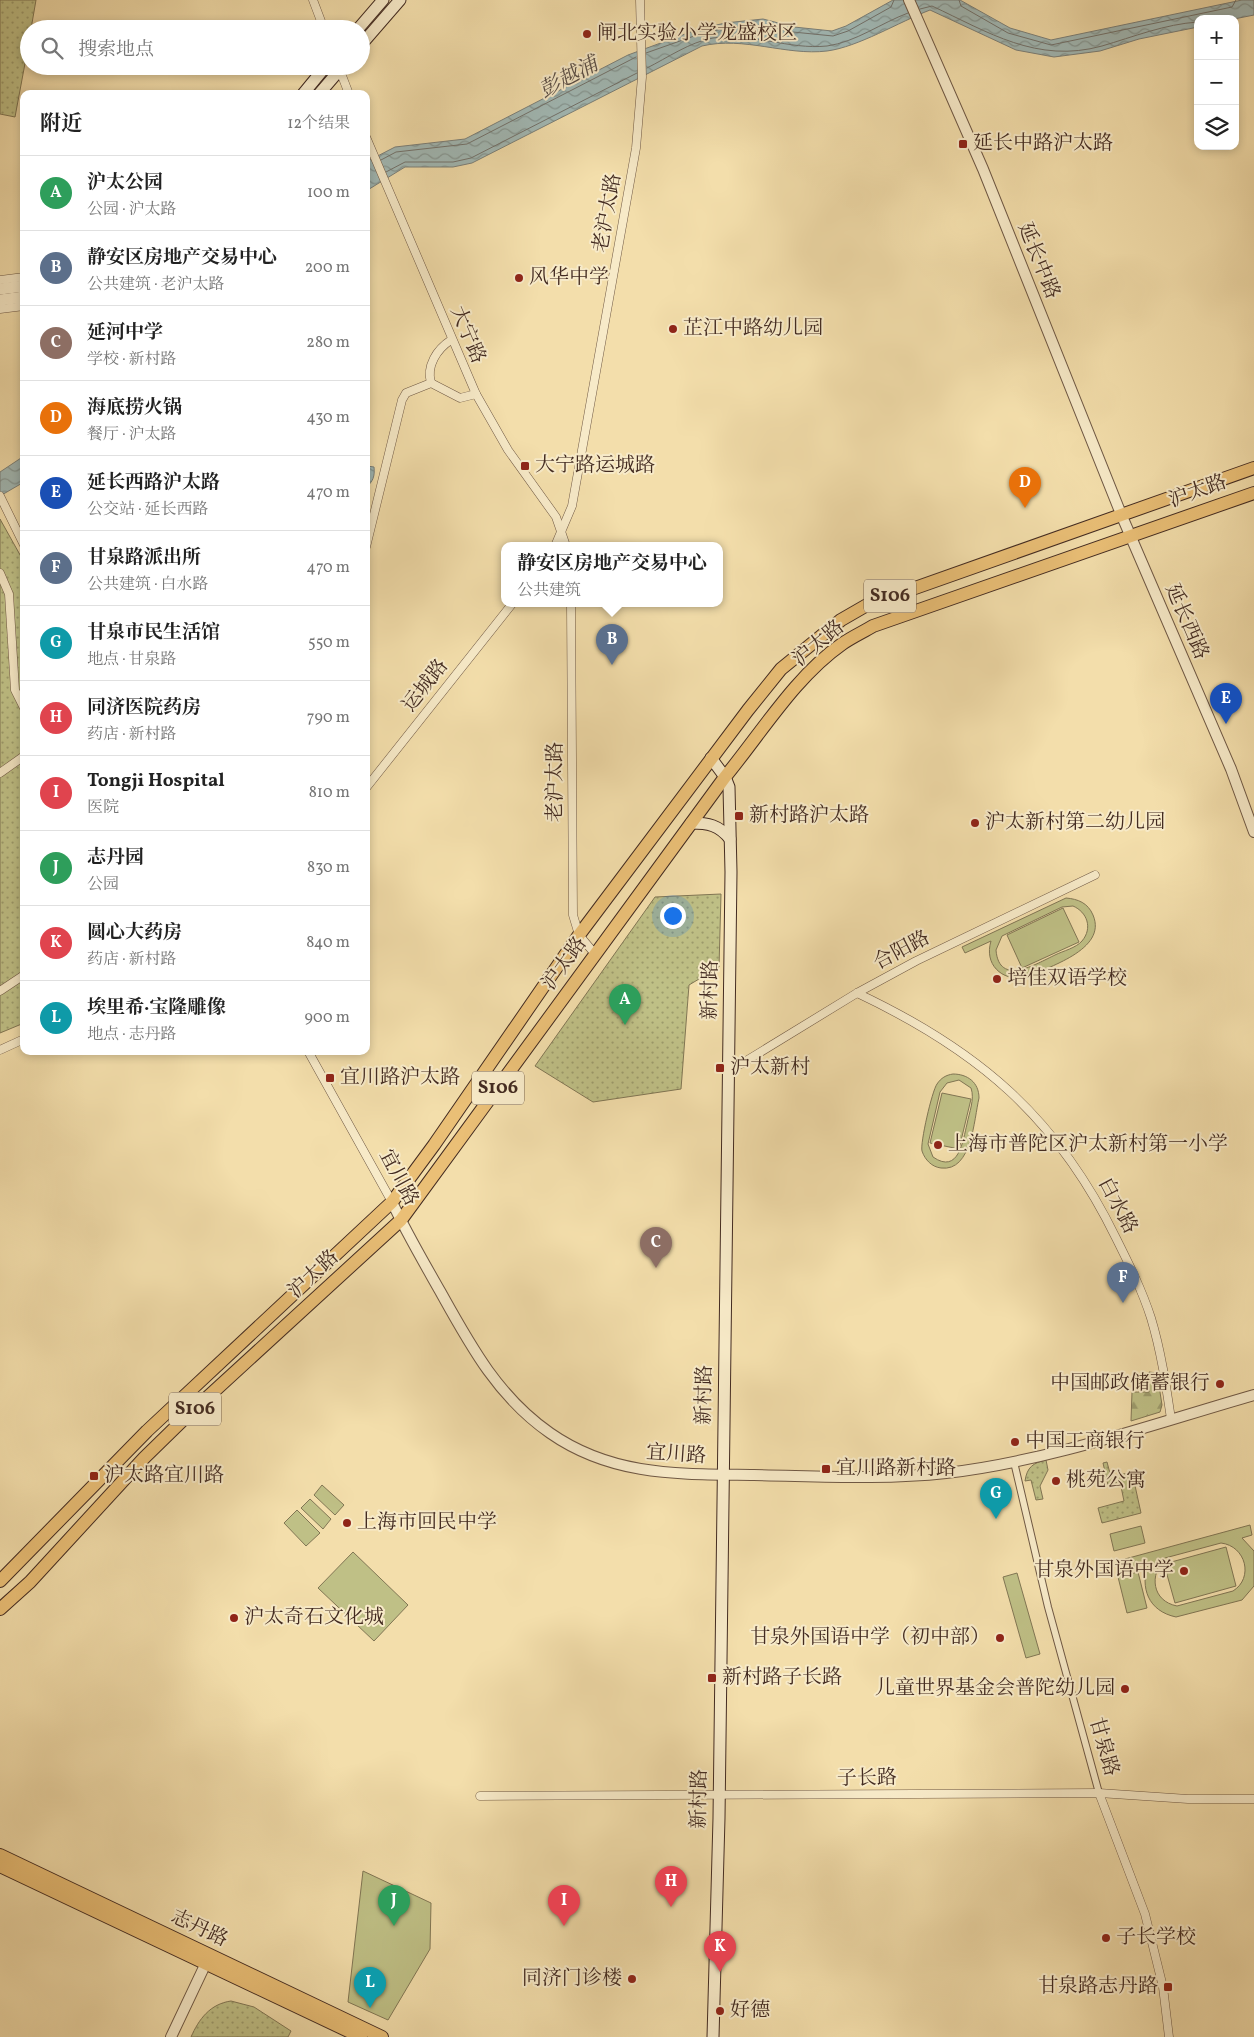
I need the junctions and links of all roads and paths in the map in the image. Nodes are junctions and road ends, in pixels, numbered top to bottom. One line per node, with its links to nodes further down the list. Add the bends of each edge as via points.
1 (313, 0): 6 (street)
2 (383, 0): 7 (main road)
3 (400, 0): 8 (main road)
4 (640, 0): 32 (street, 老沪太路, via 642,77 636,148 572,506)
5 (909, 0): 30 (street, 延长中路, via 982,169)
6 (321, 20)
7 (366, 20)
8 (370, 35)
9 (319, 75): 12 (main road)
10 (334, 75): 13 (main road)
11 (343, 75): 14 (street)
12 (306, 90)
13 (322, 90)
14 (348, 90)
15 (370, 146): 24 (street, 大宁路)
16 (20, 278): 17 (street)
17 (0, 280)
18 (20, 286): 19 (main road)
19 (0, 289)
20 (20, 298): 21 (main road)
21 (0, 300)
22 (20, 306): 23 (street)
23 (0, 309)
24 (451, 340): 25 (street, via 438,351 429,375); 26 (street, 大宁路)
25 (431, 383): 26 (street, via 460,398); 31 (street, via 406,393 402,400)
26 (476, 394): 32 (street, 大宁路, via 508,450 556,517)
27 (1254, 468): 30 (main road, 沪太路 / S106)
28 (1254, 493): 33 (main road, 沪太路 / S106)
29 (2, 499): 34 (street)
30 (1121, 514): 33 (street, 延长中路); 41 (main road, 沪太路 / S106, via 908,589 867,605 841,620 781,669)
31 (370, 531)
32 (562, 532): 35 (street); 36 (street)
33 (1130, 536): 44 (main road, 沪太路 / S106, via 873,626 842,644 780,706); 47 (street, 延长西路, via 1231,768)
34 (20, 537)
35 (557, 542)
36 (565, 542)
37 (0, 573): 40 (street, via 9,594 15,690)
38 (510, 607): 45 (street, 运城路)
39 (571, 607): 50 (street, 老沪太路, via 573,915)
40 (20, 700)
41 (712, 758): 44 (main road, 新村路); 50 (main road, 沪太路 / S106)
42 (20, 759): 43 (street)
43 (0, 774)
44 (725, 777): 46 (main road, 沪太路 / S106); 48 (main road, 新村路, via 730,791)
45 (370, 783)
46 (692, 823): 48 (main road, via 708,823 723,830); 51 (main road, 沪太路 / S106)
47 (1254, 830)
48 (730, 839): 58 (main road, 新村路)
49 (1095, 875): 54 (street, 合阳路)
50 (579, 935): 51 (street, 老沪太路); 59 (main road, 沪太路 / S106)
51 (595, 954): 60 (main road, 沪太路 / S106)
52 (20, 978): 53 (street)
53 (0, 991)
54 (857, 993): 58 (street, 合阳路, via 741,1064); 62 (street, 白水路, via 921,1026 985,1070 1027,1108 1066,1152 1106,1216 1142,1294 1156,1338)
55 (20, 1041): 56 (street)
56 (0, 1050)
57 (310, 1055): 59 (street, 宜川路)
58 (729, 1064): 64 (main road, 新村路)
59 (392, 1202): 60 (street, 宜川路); 65 (main road, 沪太路 / S106, via 147,1431)
60 (400, 1220): 64 (street, 宜川路, via 482,1364 503,1392 539,1425 576,1449 622,1466 651,1472); 66 (main road, 沪太路 / S106, via 186,1417 30,1582)
61 (1254, 1395): 62 (street, 宜川路)
62 (1171, 1419): 63 (street, 宜川路)
63 (1014, 1462): 64 (street, 宜川路, via 947,1473 886,1477); 67 (street, 甘泉路, via 1050,1616)
64 (723, 1475): 69 (main road, 新村路)
65 (0, 1581)
66 (0, 1609)
67 (1100, 1793): 69 (street, 子长路); 70 (street, 子长路, via 1188,1799); 78 (street, 甘泉路, via 1145,1914 1162,1987)
68 (480, 1796): 69 (street, 子长路)
69 (719, 1796): 77 (main road, 新村路)
70 (1254, 1799)
71 (0, 1855): 73 (main road, 志丹路)
72 (0, 1866): 73 (main road, 志丹路)
73 (208, 1959): 74 (street); 75 (main road, 志丹路); 76 (main road, 志丹路)
74 (171, 2037)
75 (361, 2037)
76 (382, 2037)
77 (713, 2037)
78 (1169, 2037)

